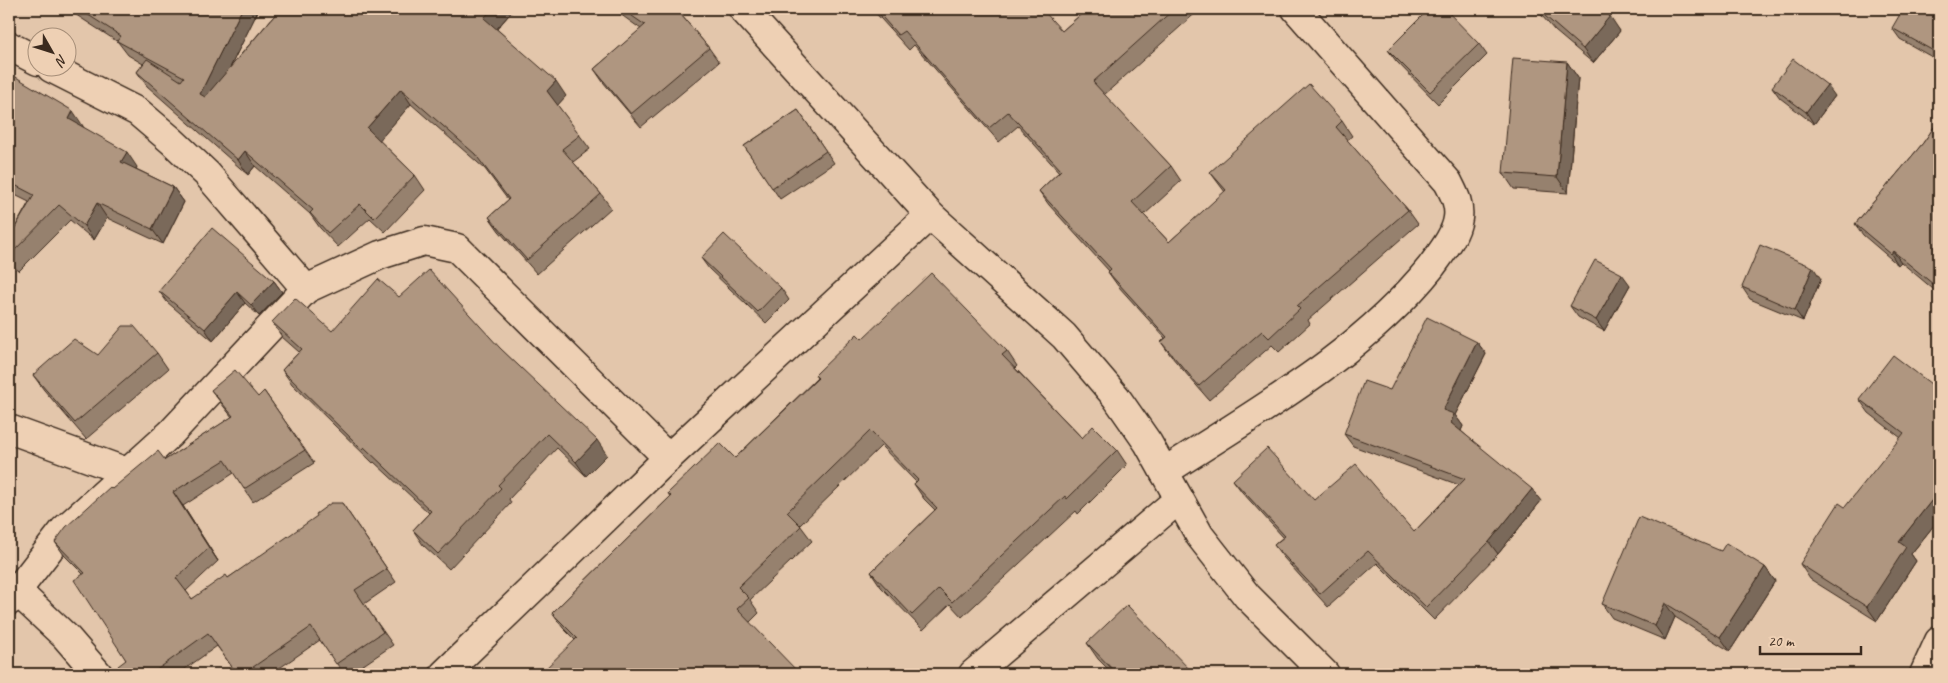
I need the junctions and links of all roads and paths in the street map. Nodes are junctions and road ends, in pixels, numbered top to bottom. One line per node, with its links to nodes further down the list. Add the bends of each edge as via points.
1 (744, 9): 6 (street)
2 (1296, 9): 11 (street, via 1448,182 1458,202 1458,219 1444,250 1411,292 1328,365)
3 (9, 46): 4 (street)
4 (28, 55)
5 (71, 78): 7 (street, via 138,112 172,141 207,174)
6 (930, 215): 9 (street); 11 (street, via 1064,336 1116,397)
7 (306, 289): 9 (street, via 380,255 424,241 457,248); 10 (street, via 170,434)
8 (9, 429): 10 (street)
9 (668, 458): 16 (street)
10 (127, 472): 13 (street, via 64,530)
11 (1164, 472): 12 (street)
12 (1179, 499): 17 (street); 18 (street, via 1200,536 1246,596)
13 (13, 596): 15 (street, via 66,637)
14 (1939, 641): 19 (street)
15 (98, 674)
16 (444, 674)
17 (973, 674)
18 (1325, 674)
19 (1924, 674)

